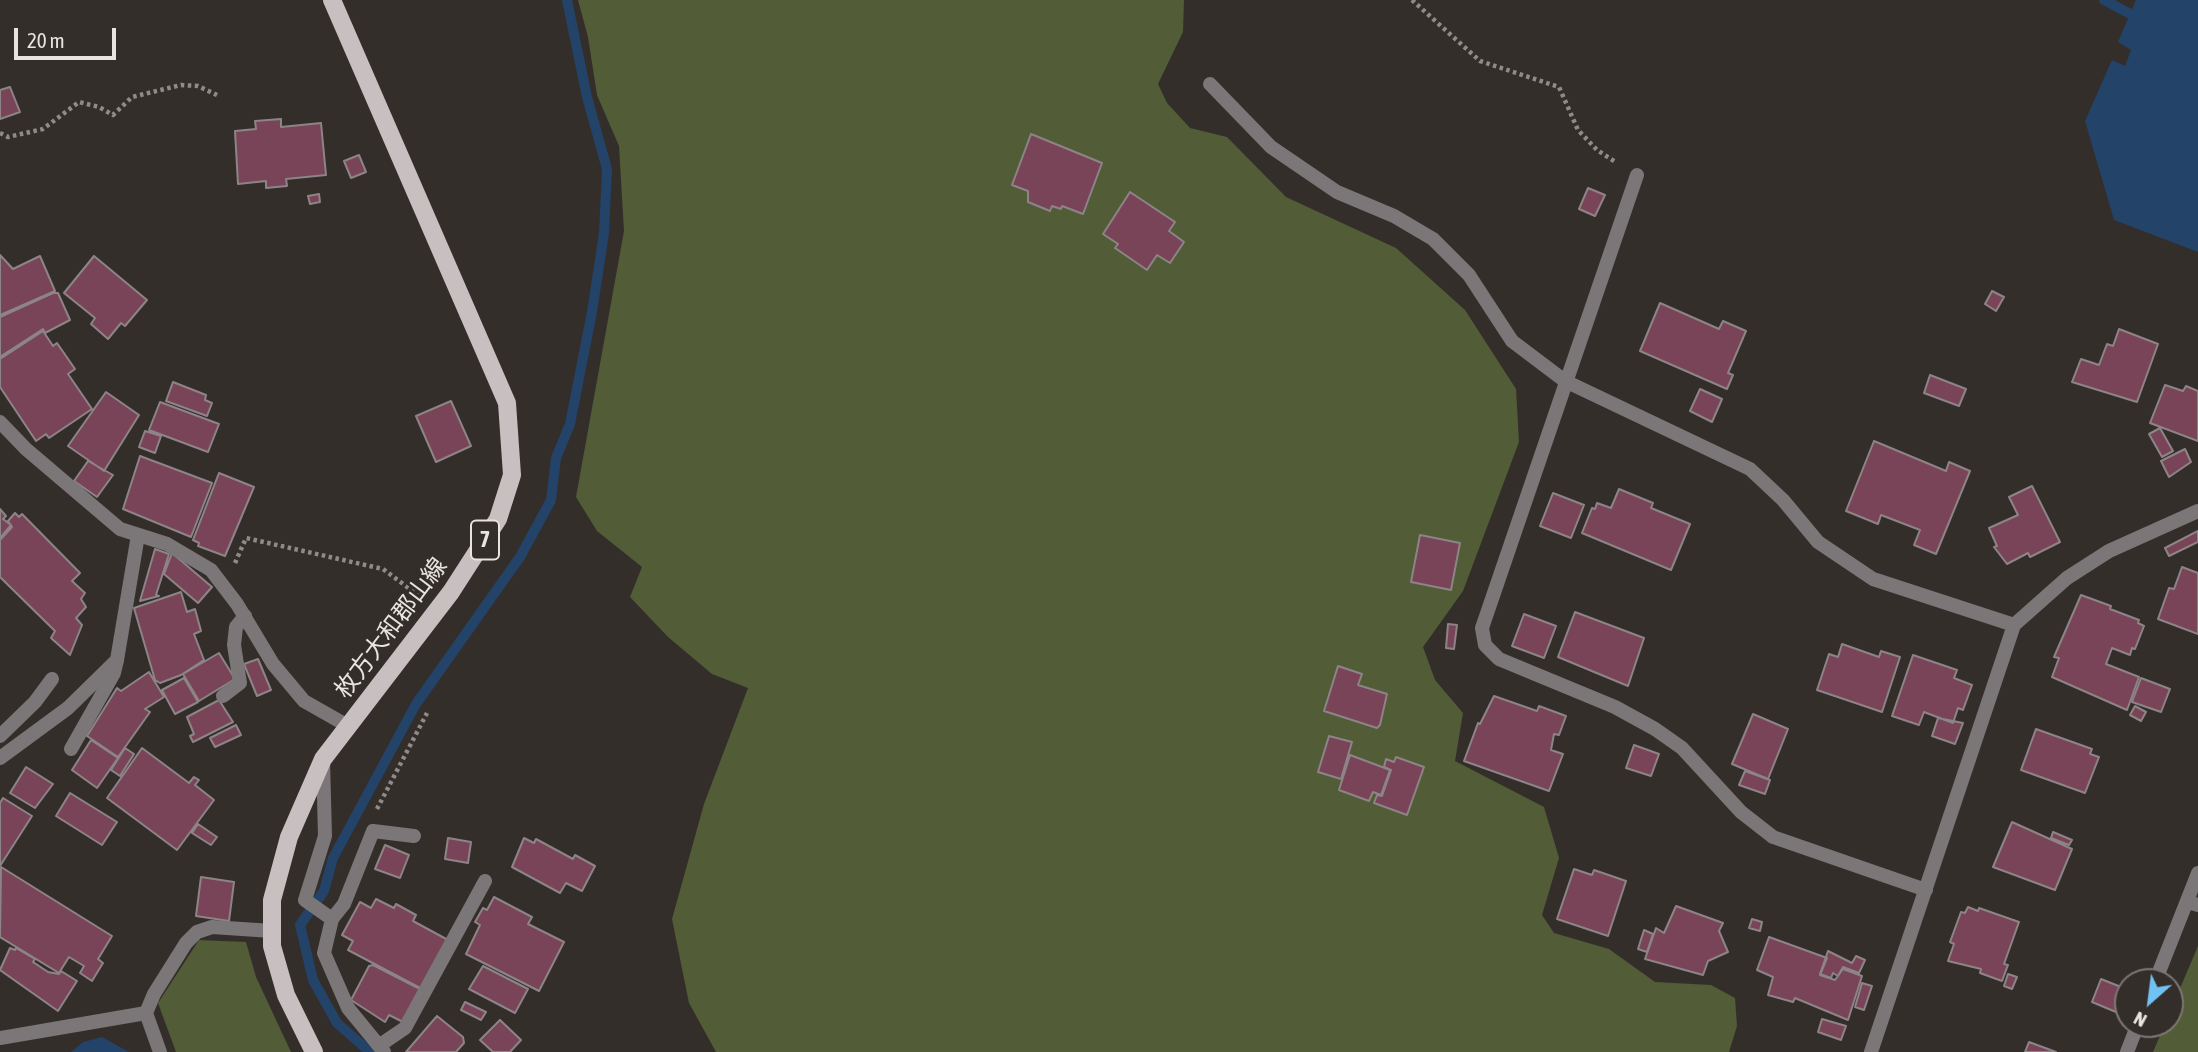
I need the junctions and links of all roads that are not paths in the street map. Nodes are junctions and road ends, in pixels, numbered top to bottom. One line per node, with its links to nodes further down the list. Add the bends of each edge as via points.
1 (332, 0): 13 (main road, 枚方大和郡山線 / 7, via 507,403 512,474 498,519 436,613)
2 (1210, 84): 4 (street, via 1271,147 1337,192 1395,216 1433,239 1469,275 1512,341)
3 (1637, 175): 4 (street)
4 (1565, 382): 9 (street, via 1750,469 1818,542 1873,579); 21 (street, via 1482,628 1485,645 1499,659 1655,729 1682,748 1741,813 1773,837)
5 (0, 422): 7 (street, via 120,529)
6 (2198, 511): 9 (street, via 2109,551 2067,578)
7 (138, 535): 8 (street, via 167,544 211,570); 10 (street)
8 (241, 610): 12 (street, via 234,645 240,683); 13 (street, via 274,664 304,701)
9 (2014, 625): 21 (street)
10 (117, 660): 15 (street); 16 (street, via 68,708)
11 (52, 678): 14 (street)
12 (223, 696)
13 (348, 726): 17 (main road, 枚方大和郡山線 / 7)
14 (0, 736)
15 (71, 749)
16 (0, 758)
17 (323, 759): 23 (street, via 324,836 305,900); 24 (main road, 枚方大和郡山線 / 7, via 289,837 272,900)
18 (414, 836): 23 (street, via 373,831 344,904)
19 (2198, 873): 22 (street)
20 (485, 881): 28 (street, via 405,1028)
21 (1926, 890): 31 (street)
22 (2193, 904): 25 (street)
23 (332, 919): 28 (street, via 324,953 348,1008)
24 (272, 930): 26 (street, via 212,927 197,932); 30 (main road, 枚方大和郡山線 / 7, via 286,995)
25 (2162, 968)
26 (146, 1013): 27 (street); 29 (street)
27 (0, 1038)
28 (382, 1049)
29 (160, 1052)
30 (314, 1052)
31 (1871, 1052)

